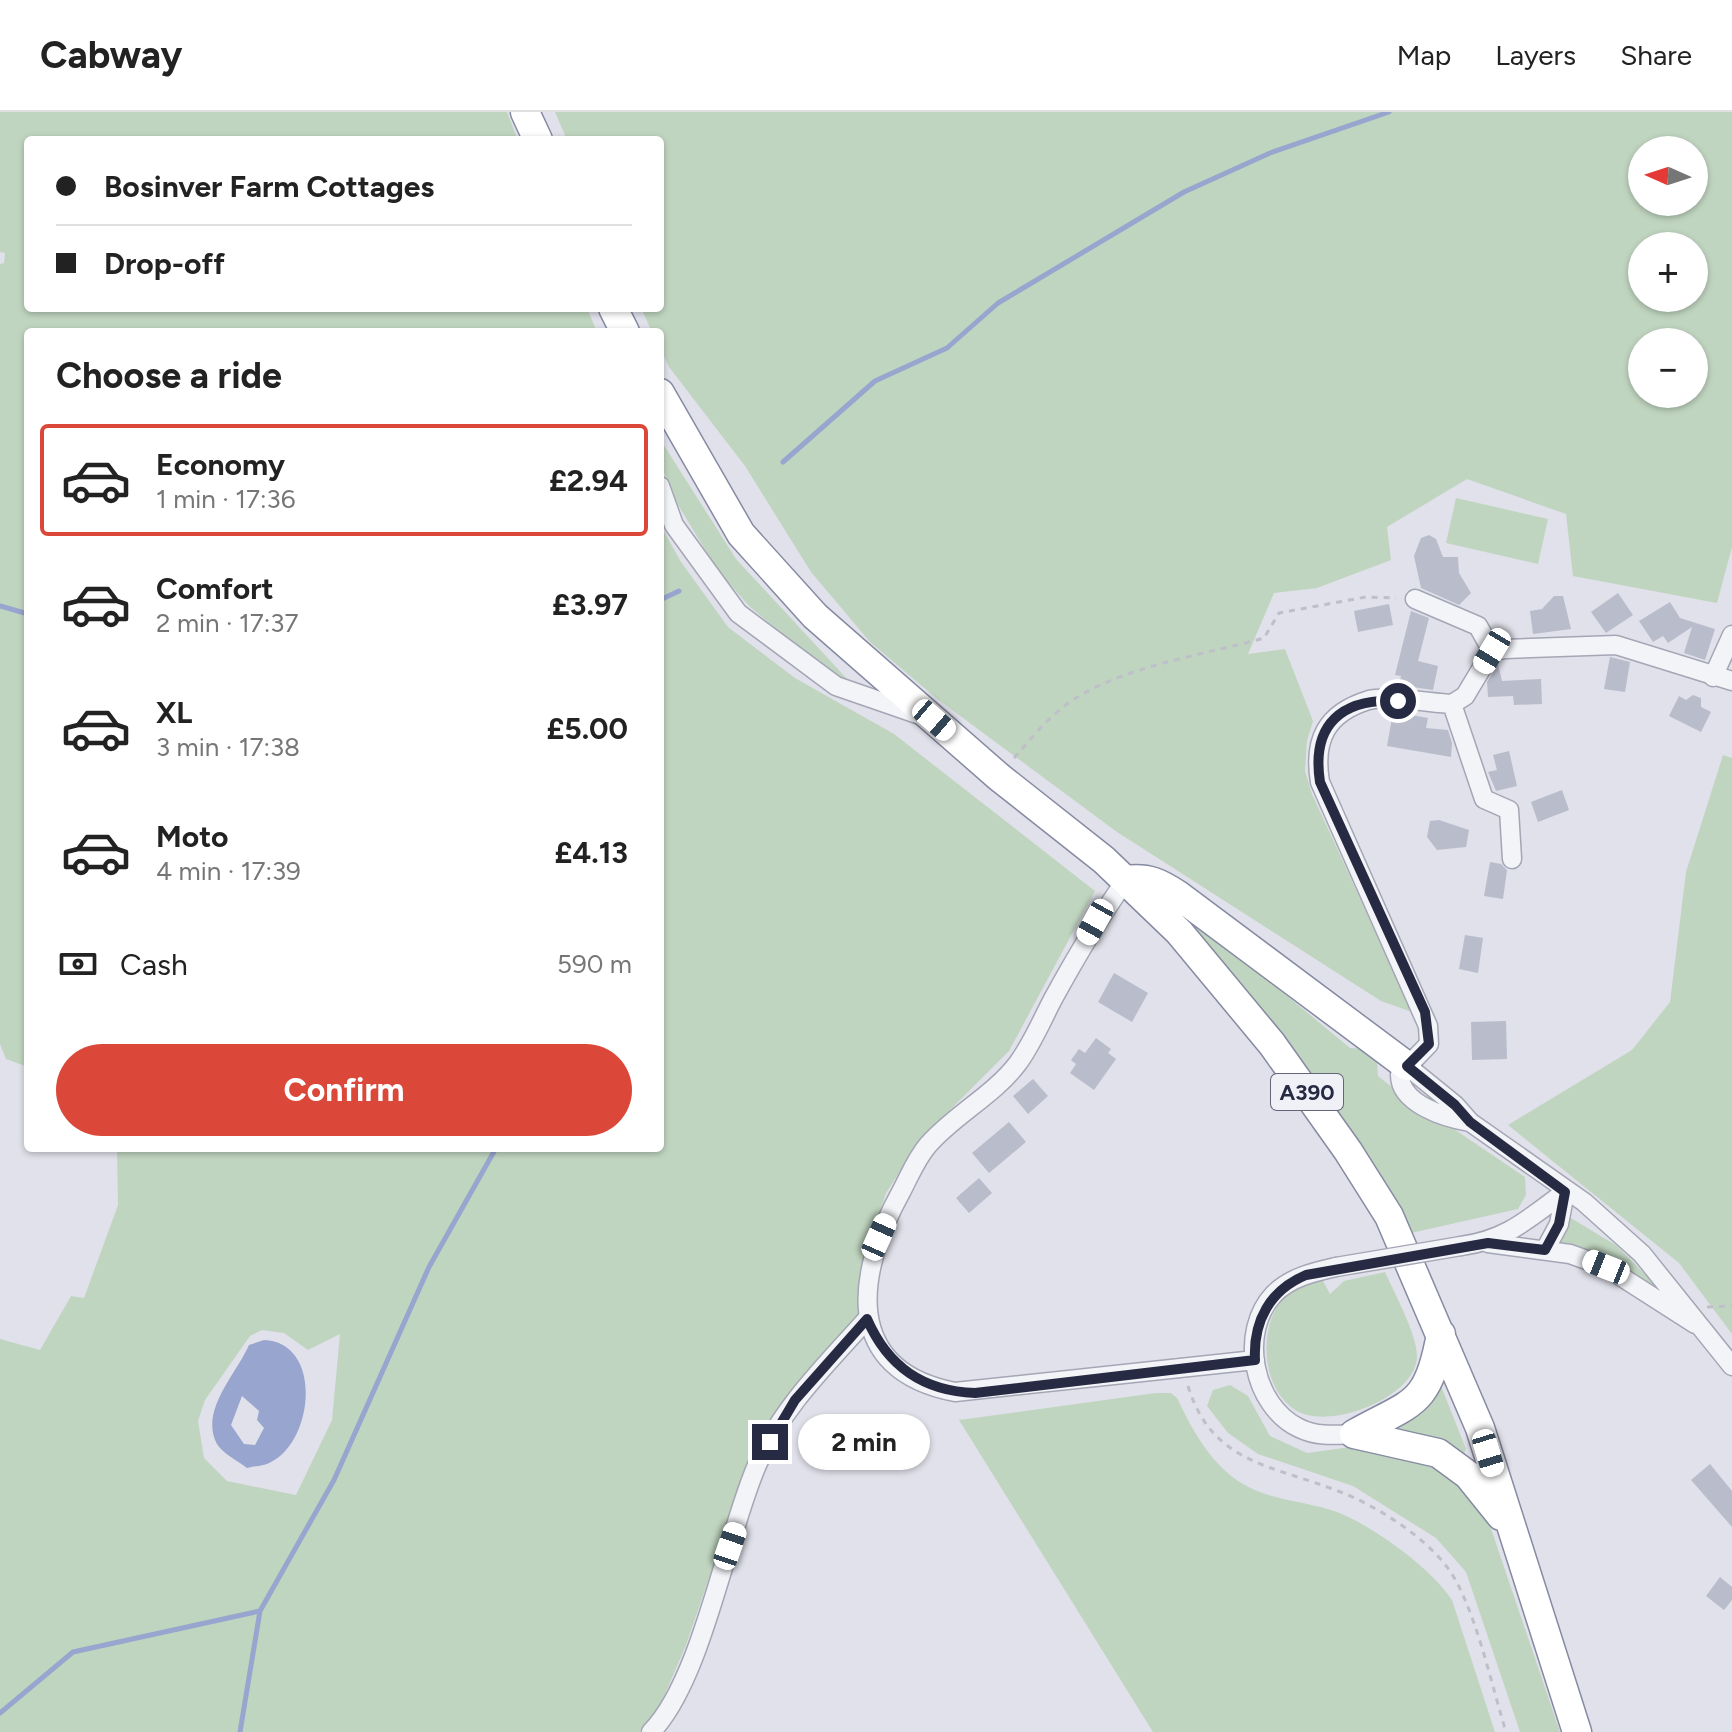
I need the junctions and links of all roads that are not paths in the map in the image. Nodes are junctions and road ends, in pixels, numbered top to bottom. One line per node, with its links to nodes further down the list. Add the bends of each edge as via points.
1 (525, 112): 2 (highway)
2 (536, 136)
3 (664, 400): 11 (highway, A390, via 741,534 815,616)
4 (664, 497): 11 (street, via 674,525 738,613 836,686)
5 (1415, 599): 7 (street, via 1478,626)
6 (1732, 635): 8 (street)
7 (1492, 651): 8 (street, via 1616,645); 10 (street, via 1465,696)
8 (1713, 677): 9 (street)
9 (1732, 681)
10 (1452, 704): 12 (street, via 1484,799 1516,810); 14 (street, via 1371,699 1335,717 1320,737 1320,782 1425,1012 1429,1044)
11 (934, 720): 13 (highway, A390)
12 (1512, 859)
13 (1126, 880): 14 (highway, via 1158,882 1178,895); 19 (street, via 1095,922 1018,1063 943,1129 915,1162 868,1265); 21 (highway, A390, via 1230,992 1316,1105 1389,1216)
14 (1407, 1066): 15 (street, via 1400,1079 1406,1094 1450,1119 1470,1122)
15 (1565, 1192): 16 (street); 18 (street, via 1559,1224); 20 (street, via 1584,1202 1642,1254)
16 (1524, 1224): 17 (street); 18 (street)
17 (1488, 1243): 18 (street); 22 (street, bridge, via 1336,1267 1295,1279 1274,1295 1257,1330)
18 (1538, 1249): 20 (street, via 1588,1259 1619,1273)
19 (867, 1319): 22 (street, via 876,1340 902,1370 935,1389 955,1392); 26 (street, via 795,1400 757,1464 693,1655 672,1702)
20 (1695, 1324): 23 (street)
21 (1441, 1334): 24 (highway, via 1434,1372 1417,1400); 25 (highway, A390, via 1480,1428)
22 (1255, 1360): 24 (street, via 1265,1393 1286,1419 1313,1434)
23 (1732, 1366)
24 (1354, 1434): 25 (highway, via 1405,1443 1453,1462)
25 (1511, 1529): 27 (highway, A390)
26 (651, 1732)
27 (1577, 1732)

